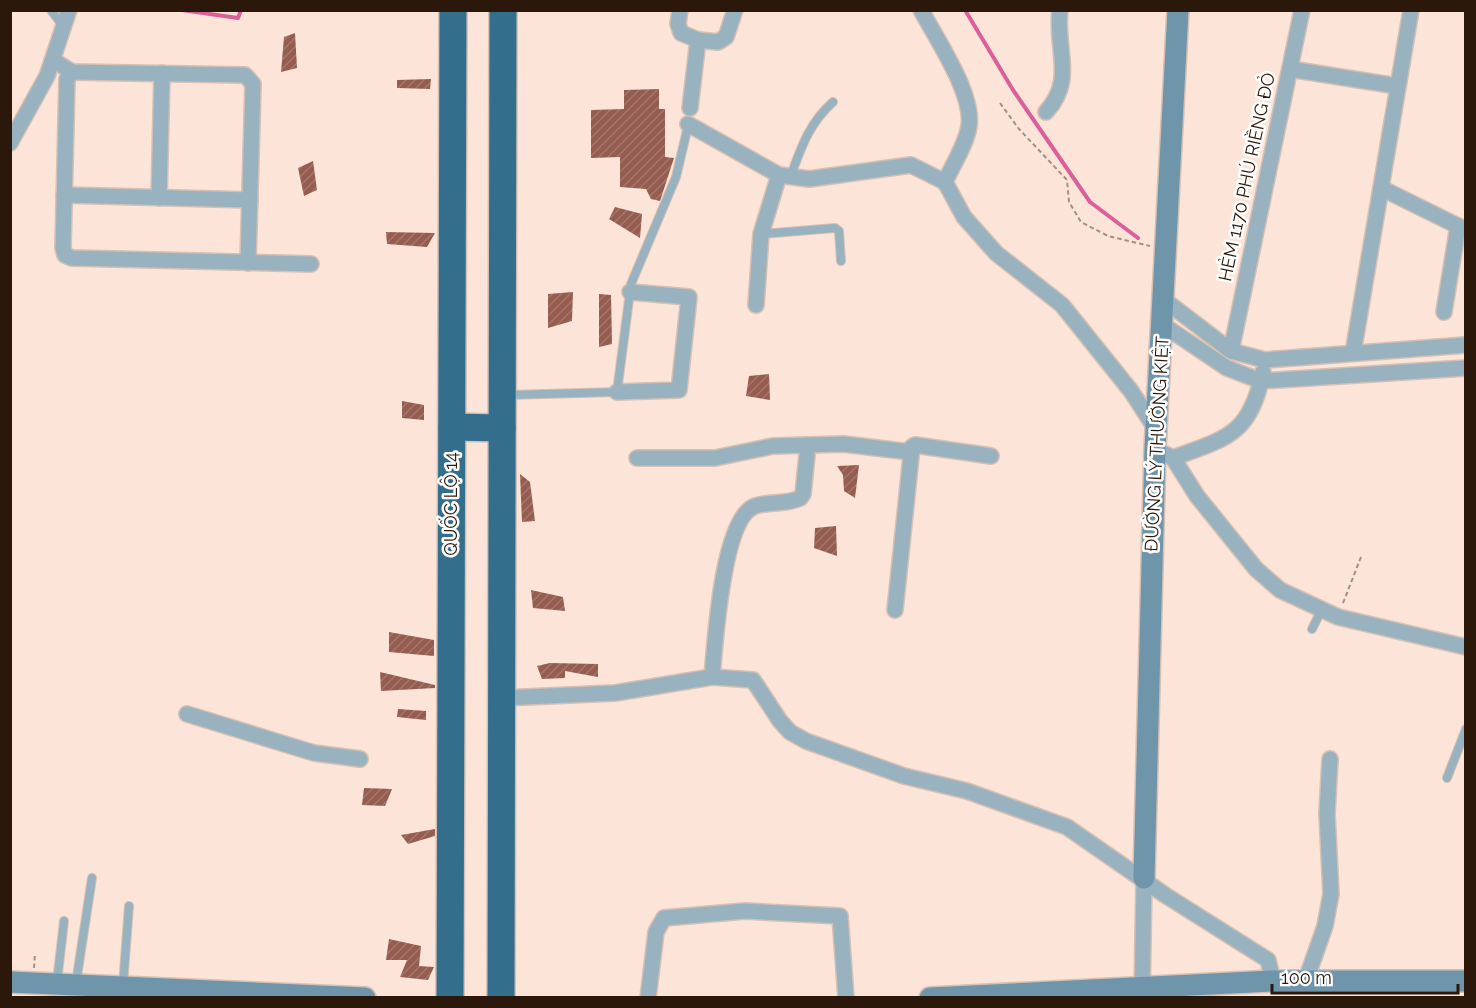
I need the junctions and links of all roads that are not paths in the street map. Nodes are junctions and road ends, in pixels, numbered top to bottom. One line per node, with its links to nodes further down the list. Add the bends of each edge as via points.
1 (51, 10): 12 (lane)
2 (69, 10): 12 (street)
3 (453, 10): 48 (highway, QUỐC LỘ 14)
4 (503, 10): 47 (highway)
5 (680, 10): 13 (street, via 681,33)
6 (735, 10): 13 (street, via 726,37 718,42)
7 (921, 10): 25 (street, via 958,81 970,115 966,136)
8 (1060, 10): 21 (street, via 1063,81 1058,99)
9 (1178, 10): 36 (street, ĐƯỜNG LÝ THƯỜNG KIỆT)
10 (1302, 10): 15 (street, HẺM 1170 PHÚ RIỀNG ĐỎ)
11 (1411, 10): 18 (street)
12 (64, 27): 14 (street)
13 (698, 40): 20 (street)
14 (53, 60): 16 (street); 23 (street)
15 (1290, 69): 18 (street); 41 (street, HẺM 1170 PHÚ RIỀNG ĐỎ)
16 (72, 72): 17 (street); 27 (street, via 67,79)
17 (162, 73): 28 (street); 29 (street, via 250,78)
18 (1397, 86): 26 (street)
19 (832, 102): 24 (lane, via 807,132)
20 (690, 108): 22 (lane)
21 (1047, 112)
22 (688, 124): 24 (street); 35 (lane, via 676,177 638,263)
23 (10, 143)
24 (785, 176): 25 (street, via 809,179 911,165); 31 (street)
25 (945, 182): 51 (street, via 964,217 996,253 1062,304 1131,392)
26 (1381, 188): 30 (street); 42 (street)
27 (63, 195): 28 (street); 33 (street, via 63,248 65,255 72,258)
28 (159, 198): 29 (street)
29 (250, 200): 33 (street)
30 (1462, 228): 38 (street)
31 (761, 234): 32 (lane, via 837,229); 37 (street)
32 (842, 261)
33 (248, 263): 34 (street)
34 (311, 264)
35 (630, 292): 46 (lane); 46 (street, via 689,297 679,390)
36 (1162, 299): 39 (street, ĐƯỜNG LÝ THƯỜNG KIỆT); 41 (street)
37 (756, 305)
38 (1443, 312)
39 (1163, 325): 45 (street, via 1227,368); 51 (street, ĐƯỜNG LÝ THƯỜNG KIỆT)
40 (1466, 345): 42 (street)
41 (1231, 351): 43 (street)
42 (1353, 353): 43 (street)
43 (1265, 360): 45 (street)
44 (1466, 368): 45 (street)
45 (1261, 381): 51 (street, via 1237,430 1220,441)
46 (617, 392): 47 (lane)
47 (502, 395): 49 (highway)
48 (452, 428): 49 (highway); 79 (highway, QUỐC LỘ 14)
49 (502, 428): 60 (highway)
50 (808, 445): 52 (street, via 844,444); 54 (street, via 773,446 715,458); 59 (street, via 800,498 753,506 735,528)
51 (1162, 446): 56 (street, via 1256,569 1280,590); 67 (street, ĐƯỜNG LÝ THƯỜNG KIỆT)
52 (910, 452): 53 (street, via 915,445); 55 (street)
53 (991, 456)
54 (638, 458)
55 (895, 610)
56 (1321, 611): 57 (lane); 58 (street)
57 (1312, 629)
58 (1466, 647)
59 (712, 677): 60 (street, via 615,693); 67 (street, via 753,680 780,721 806,741 1067,827)
60 (501, 698): 80 (highway)
61 (187, 714): 63 (street, via 314,753)
62 (1466, 729): 65 (lane)
63 (360, 759)
64 (1330, 759): 73 (street, via 1327,814 1331,894)
65 (1447, 778)
66 (92, 878): 74 (lane)
67 (1144, 878): 70 (street, via 1268,960); 77 (street)
68 (129, 906): 75 (lane)
69 (64, 921): 74 (lane)
70 (1273, 981): 73 (street); 77 (street)
71 (1466, 981): 73 (street)
72 (10, 982): 74 (street)
73 (1305, 982)
74 (66, 984): 75 (street)
75 (123, 987): 76 (street)
76 (148, 993): 78 (street)
77 (1143, 993): 83 (street)
78 (364, 998)
79 (450, 998)
80 (501, 998)
81 (648, 998): 82 (street, via 656,932 664,918 745,911 840,916)
82 (846, 998)
83 (930, 998)

